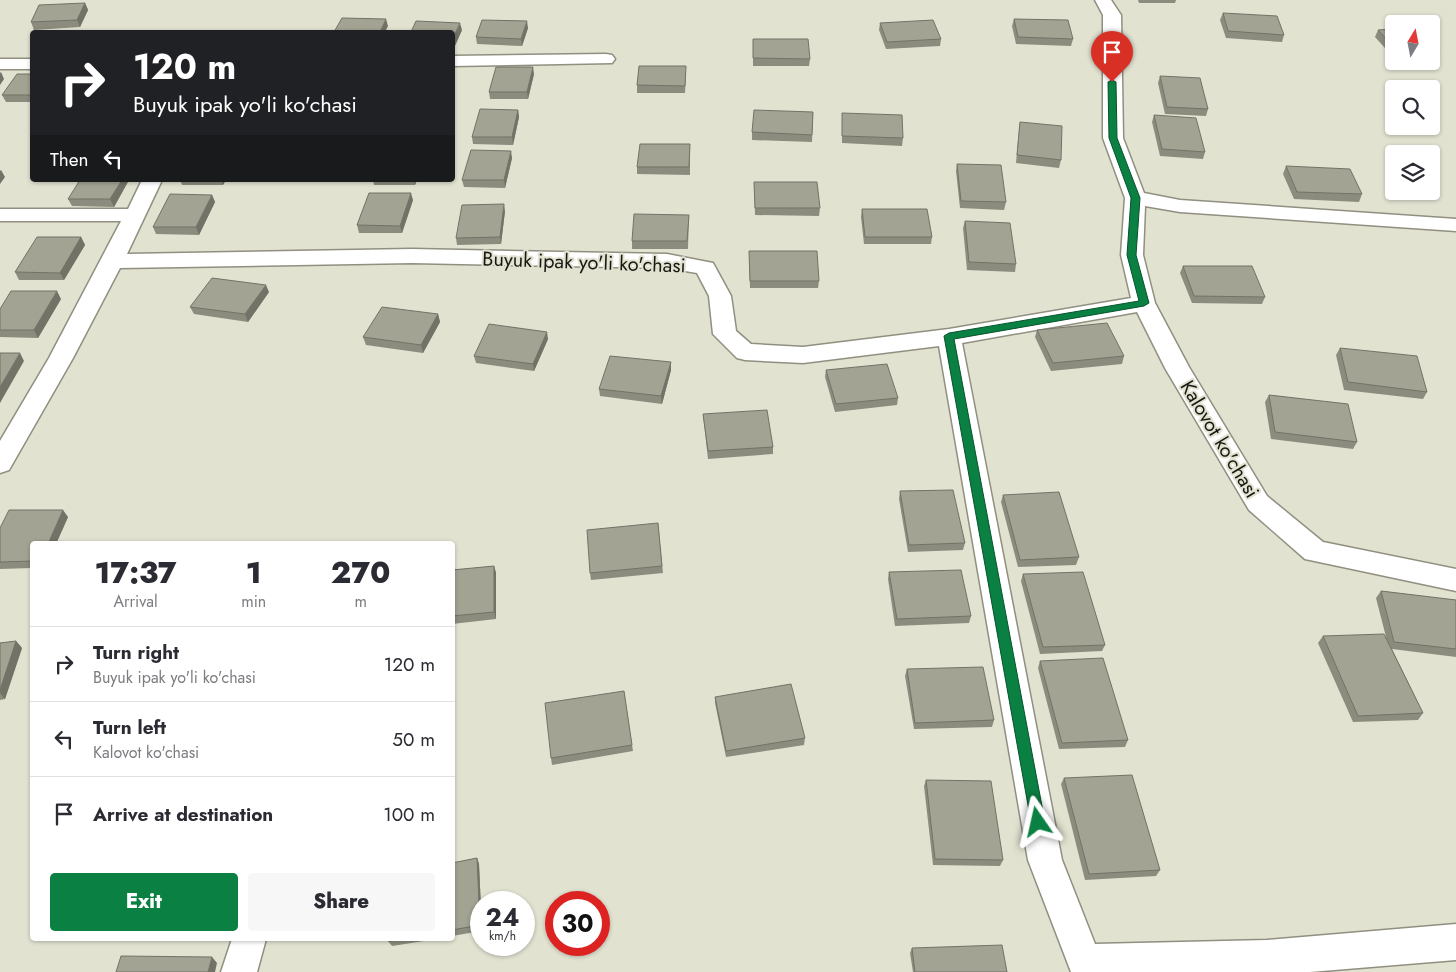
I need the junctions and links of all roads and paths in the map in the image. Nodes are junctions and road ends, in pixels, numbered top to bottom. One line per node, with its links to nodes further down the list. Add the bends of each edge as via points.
1 (1103, 0): 7 (street, Kalovot ko'chasi, via 1112,15 1113,138)
2 (606, 59): 3 (street)
3 (455, 61)
4 (0, 64): 5 (street)
5 (30, 64)
6 (151, 182): 9 (street)
7 (1136, 198): 10 (street, via 1180,206); 12 (street, Kalovot ko'chasi, via 1132,255)
8 (0, 214): 9 (street)
9 (134, 215): 11 (street)
10 (1456, 225)
11 (112, 260): 13 (street, Buyuk ipak yo'li ko'chasi, via 412,256 667,261 705,268 720,296 725,334 745,352 803,355); 14 (street)
12 (1144, 303): 13 (street, Buyuk ipak yo'li ko'chasi); 17 (street, Kalovot ko'chasi, via 1177,368 1258,503 1315,550)
13 (949, 336): 19 (street, via 1045,860 1085,962 1267,958)
14 (25, 419): 15 (street); 16 (street)
15 (0, 420)
16 (0, 463)
17 (1456, 580)
18 (248, 941): 20 (street)
19 (1456, 942)
20 (239, 972)

